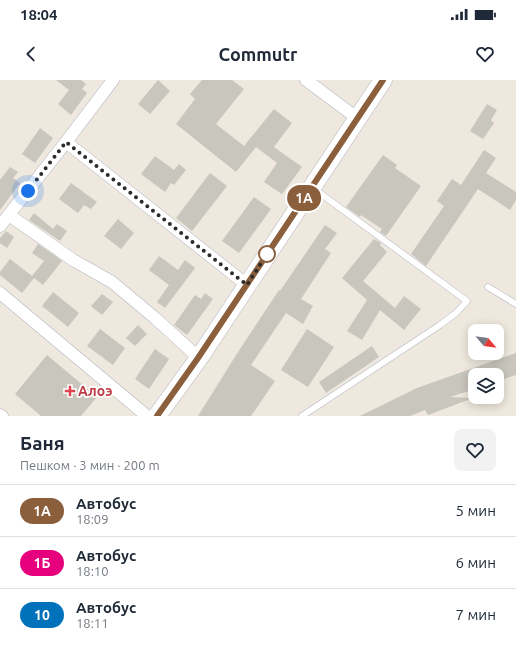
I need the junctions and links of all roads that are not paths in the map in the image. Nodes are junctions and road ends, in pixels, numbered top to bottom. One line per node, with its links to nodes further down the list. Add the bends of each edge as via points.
1 (113, 80): 5 (street)
2 (306, 80): 4 (street)
3 (383, 80): 4 (main road)
4 (357, 118): 6 (main road)
5 (66, 142): 7 (street); 9 (street)
6 (311, 187): 9 (main road); 16 (lane, via 467,301 440,325)
7 (9, 215): 8 (street); 13 (street, via 73,260 112,282)
8 (0, 226)
9 (247, 285): 13 (main road)
10 (488, 287): 12 (lane)
11 (0, 292): 14 (street)
12 (516, 304)
13 (198, 358): 15 (main road)
14 (147, 416)
15 (157, 416)
16 (302, 416)

